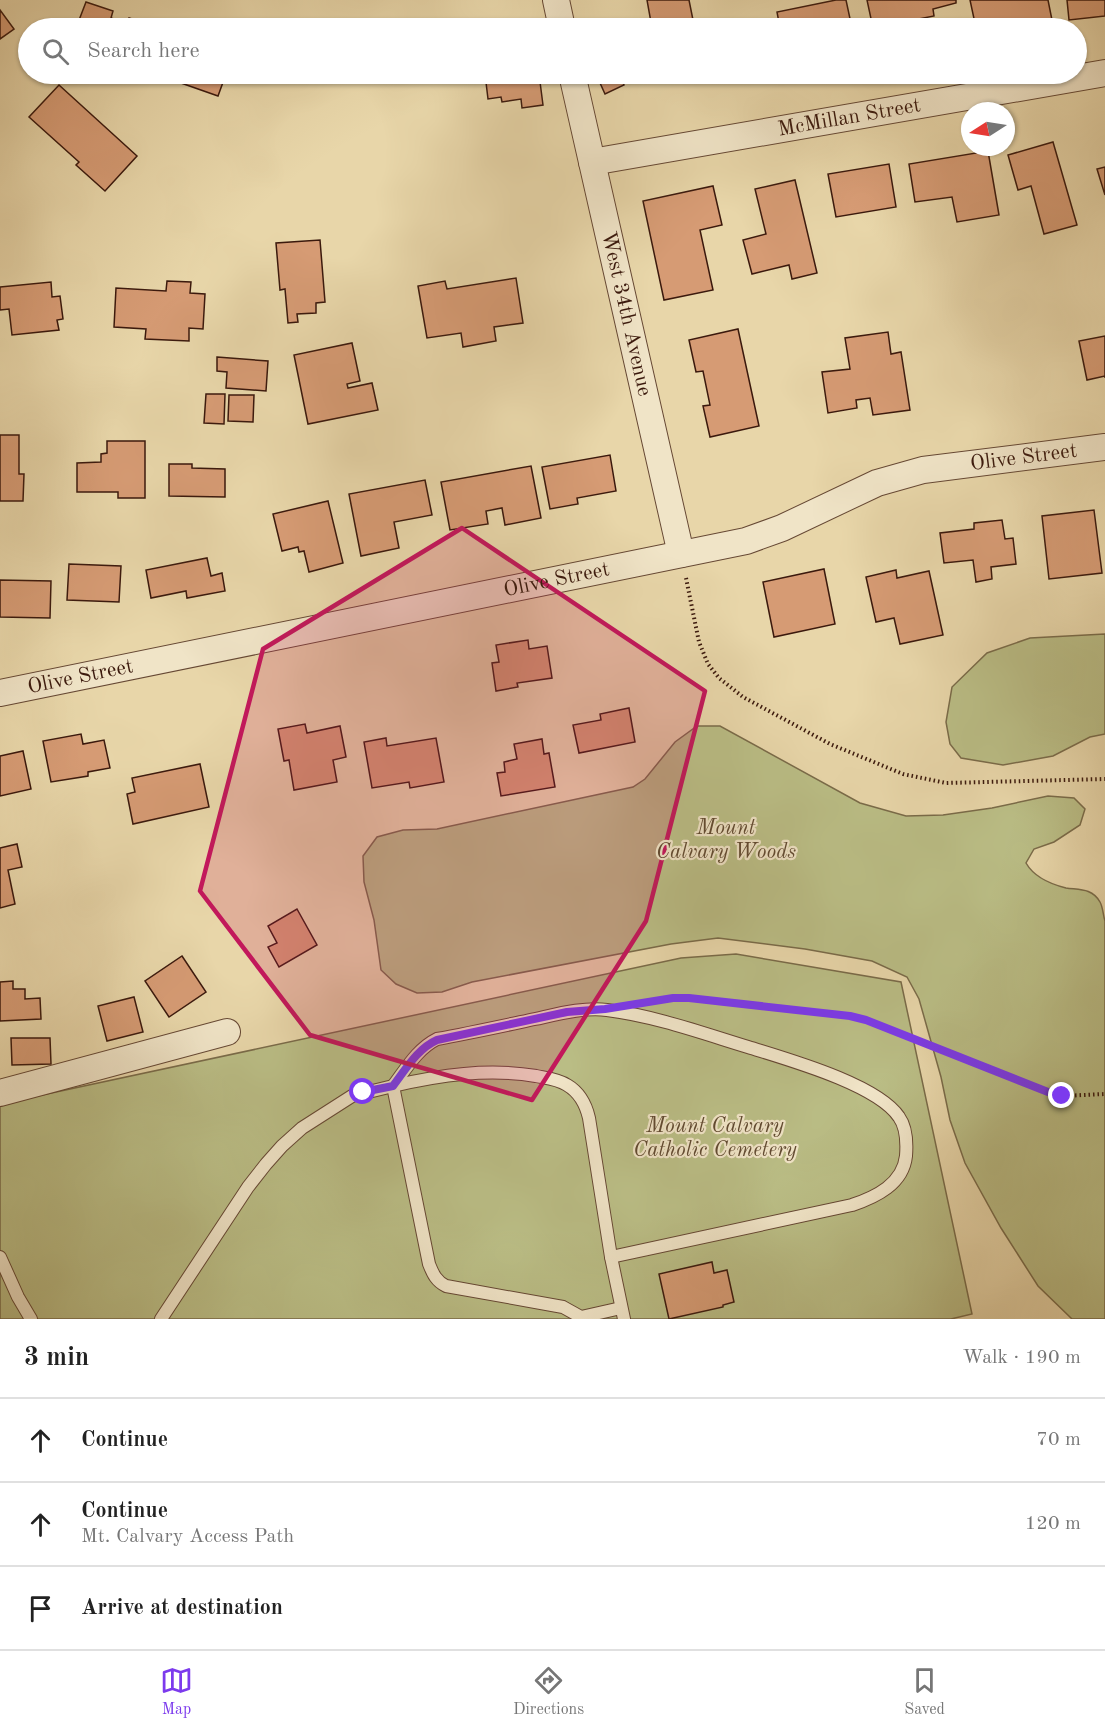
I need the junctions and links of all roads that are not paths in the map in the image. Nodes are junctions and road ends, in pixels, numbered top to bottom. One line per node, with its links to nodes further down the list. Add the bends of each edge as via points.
1 (556, 0): 2 (street)
2 (560, 18)
3 (1105, 73): 4 (street, McMillan Street)
4 (1087, 76)
5 (574, 84): 7 (street, West 34th Avenue)
6 (1042, 84): 7 (street, McMillan Street)
7 (592, 162): 9 (street, West 34th Avenue)
8 (1105, 447): 9 (street, Olive Street, via 923,470 877,483 764,536)
9 (681, 554): 10 (street, Olive Street)
10 (0, 693)
11 (226, 1032): 13 (street)
12 (393, 1086): 15 (lane, via 448,1075 502,1073 547,1078 575,1091 589,1118); 15 (lane, via 426,1044 437,1040 567,1012 605,1009 675,1024 850,1083 888,1105 905,1128 905,1164 898,1178 867,1200); 16 (lane, via 429,1264 440,1283 563,1307 581,1317); 18 (lane, via 352,1096 302,1128 282,1146 248,1187)
13 (0, 1093)
14 (0, 1257): 17 (lane)
15 (611, 1257): 16 (lane)
16 (622, 1314)
17 (32, 1319)
18 (161, 1319)

